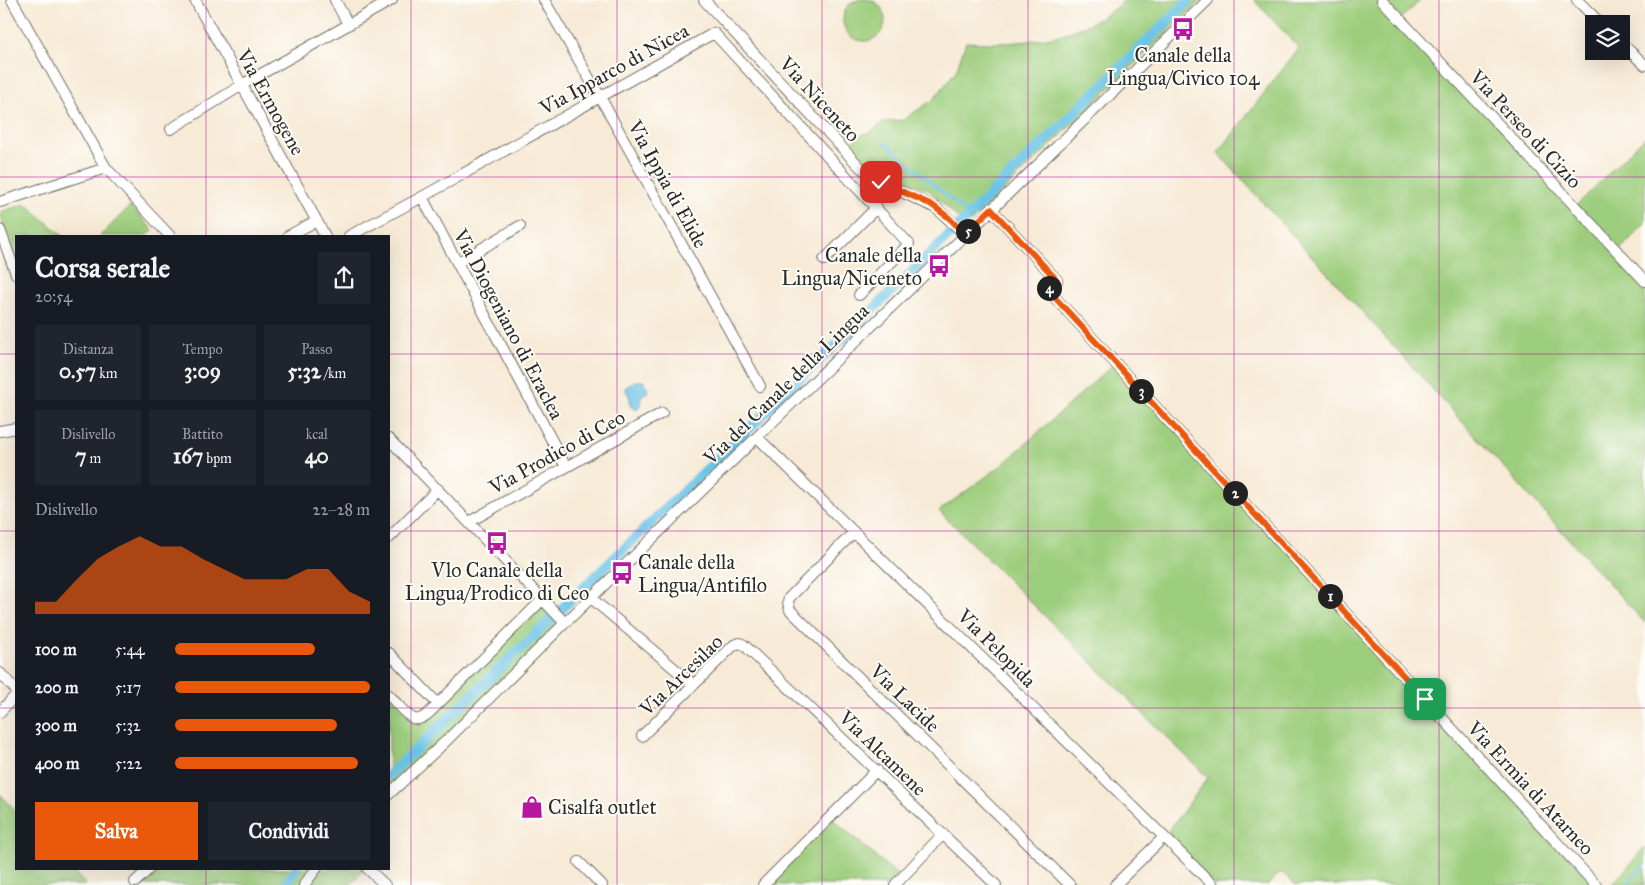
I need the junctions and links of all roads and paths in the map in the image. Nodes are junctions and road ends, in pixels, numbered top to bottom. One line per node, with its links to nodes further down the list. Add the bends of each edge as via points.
1 (12, 0): 19 (street)
2 (195, 0): 16 (street, Via Ermogene)
3 (335, 0): 11 (street)
4 (392, 0): 11 (street)
5 (544, 0): 17 (street, Via Ippia di Elide)
6 (704, 0): 12 (street, Via Niceneto)
7 (1208, 0): 23 (street, Via del Canale della Lingua)
8 (1382, 0): 35 (street, Via Perseo di Cizio)
9 (1577, 0): 10 (street)
10 (1593, 15)
11 (348, 24): 16 (street)
12 (726, 24): 13 (street); 27 (street, Via Niceneto, via 865,171 885,184 932,205)
13 (714, 33): 17 (street, Via Ipparco di Nicea); 22 (street, Via Ipparco di Nicea)
14 (1630, 51): 15 (street)
15 (1645, 65)
16 (242, 85): 18 (street); 24 (street, Via Ermogene)
17 (600, 97): 20 (street, Via Ipparco di Nicea); 37 (street, Via Ippia di Elide)
18 (170, 128)
19 (106, 168): 21 (street); 28 (street)
20 (422, 197): 31 (street, Via Ipparco di Nicea); 33 (street, Via Diogeniano di Eraclea)
21 (0, 202)
22 (877, 207): 32 (street); 36 (street, Via Ipparco di Nicea, via 909,244)
23 (991, 209): 27 (street, Via del Canale della Lingua); 79 (street, Via Ermia di Atarneo, via 1057,280 1047,289)
24 (316, 221): 29 (street); 30 (street, Via Ermogene)
25 (520, 226): 33 (street)
26 (0, 230): 34 (street)
27 (962, 231): 41 (street, Via del Canale della Lingua)
28 (169, 235)
29 (290, 235)
30 (324, 235)
31 (351, 235)
32 (824, 260)
33 (457, 263): 43 (street, Via Diogeniano di Eraclea)
34 (15, 271)
35 (1645, 281)
36 (859, 295)
37 (760, 386)
38 (662, 413): 43 (street, Via Prodico di Ceo)
39 (15, 428): 40 (street)
40 (0, 431)
41 (757, 437): 46 (street, Via Pelopida); 48 (street, Via del Canale della Lingua)
42 (390, 440): 44 (street)
43 (566, 467): 45 (street, Via Prodico di Ceo)
44 (438, 489): 45 (street); 47 (street)
45 (468, 522): 49 (street)
46 (854, 532): 64 (street, Via Pelopida); 76 (street, Via Lacide, via 791,596 788,602 790,610)
47 (390, 537)
48 (591, 598): 50 (street, Via del Canale della Lingua); 54 (street)
49 (546, 603): 50 (street); 58 (street)
50 (563, 621): 62 (street, Via del Canale della Lingua, via 458,729)
51 (746, 646): 54 (street, Via Arcesilao, via 740,643 734,646); 61 (street, Via Alcamene)
52 (390, 654): 58 (street)
53 (0, 673): 55 (street)
54 (694, 685): 60 (street, Via Arcesilao)
55 (15, 689)
56 (15, 696): 59 (street)
57 (390, 696): 58 (street, via 414,719 425,716)
58 (438, 704)
59 (0, 712)
60 (642, 736)
61 (876, 770): 63 (street, Via Alcamene); 73 (street)
62 (390, 793)
63 (943, 834): 74 (street); 75 (street, Via Alcamene)
64 (1164, 837): 77 (street); 78 (street, Via Pelopida)
65 (579, 862): 72 (street)
66 (148, 870): 69 (street)
67 (315, 870): 70 (street)
68 (369, 870): 71 (street)
69 (135, 882)
70 (304, 885)
71 (385, 885)
72 (602, 885)
73 (763, 885)
74 (895, 885)
75 (996, 885)
76 (1070, 885)
77 (1115, 885)
78 (1213, 885)
79 (1596, 885)

